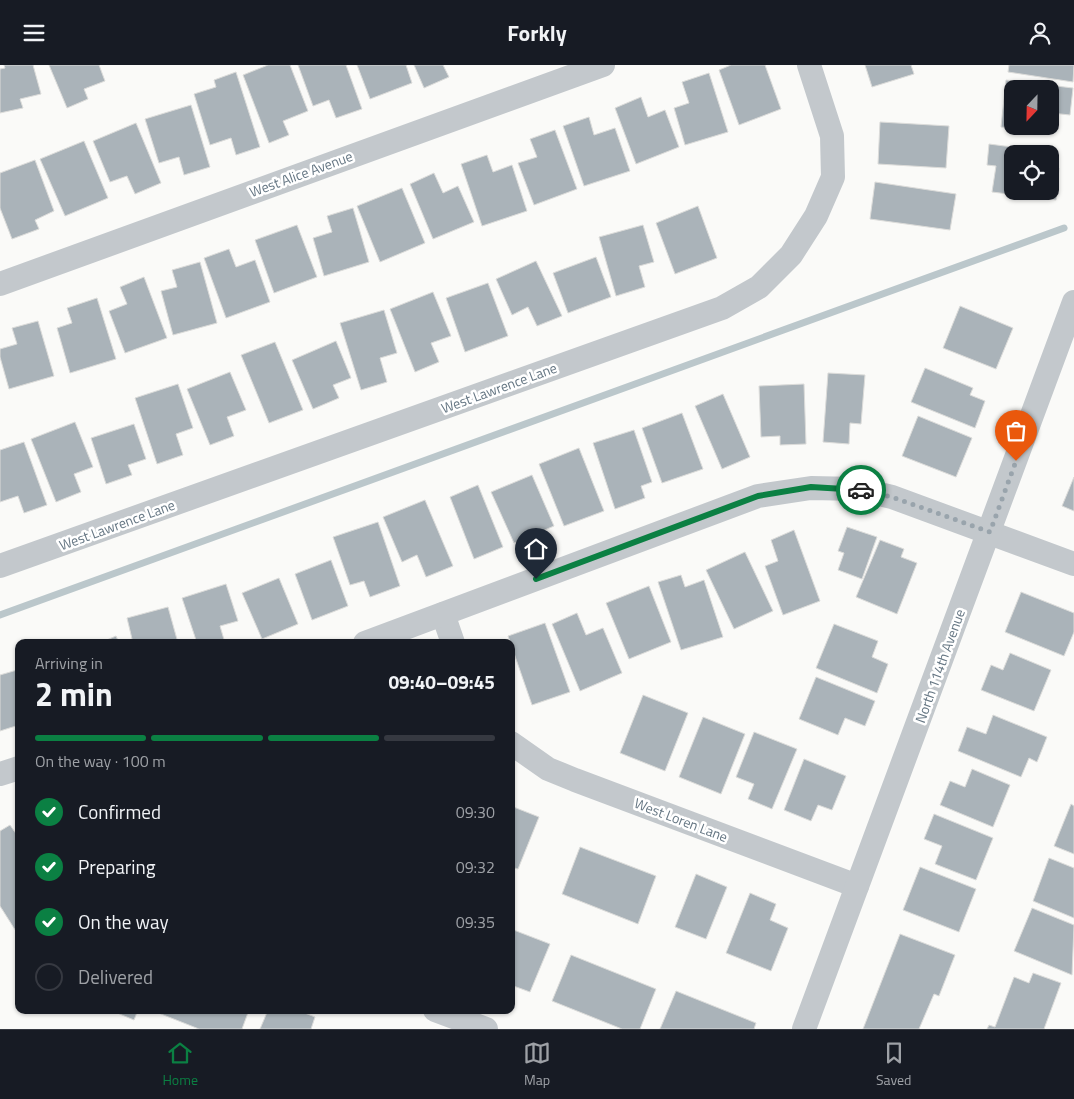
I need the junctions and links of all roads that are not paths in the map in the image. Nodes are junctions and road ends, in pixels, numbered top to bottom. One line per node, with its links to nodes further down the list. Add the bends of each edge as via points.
1 (603, 65): 3 (street, West Alice Avenue)
2 (809, 65): 7 (street, West Lawrence Lane, via 832,135 832,177 816,216 791,255 759,287 722,308)
3 (0, 284)
4 (1074, 302): 5 (street, North 114th Avenue)
5 (990, 532): 6 (street); 8 (street, via 892,497 858,489 811,487 784,490 758,496); 14 (street, North 114th Avenue)
6 (1074, 563)
7 (0, 567)
8 (442, 615): 9 (street); 10 (street)
9 (376, 639)
10 (451, 639)
11 (515, 746): 14 (street, West Loren Lane, via 548,769)
12 (15, 770): 13 (street)
13 (0, 774)
14 (858, 886): 17 (street, North 114th Avenue)
15 (446, 1014): 16 (street)
16 (486, 1029)
17 (804, 1029)

